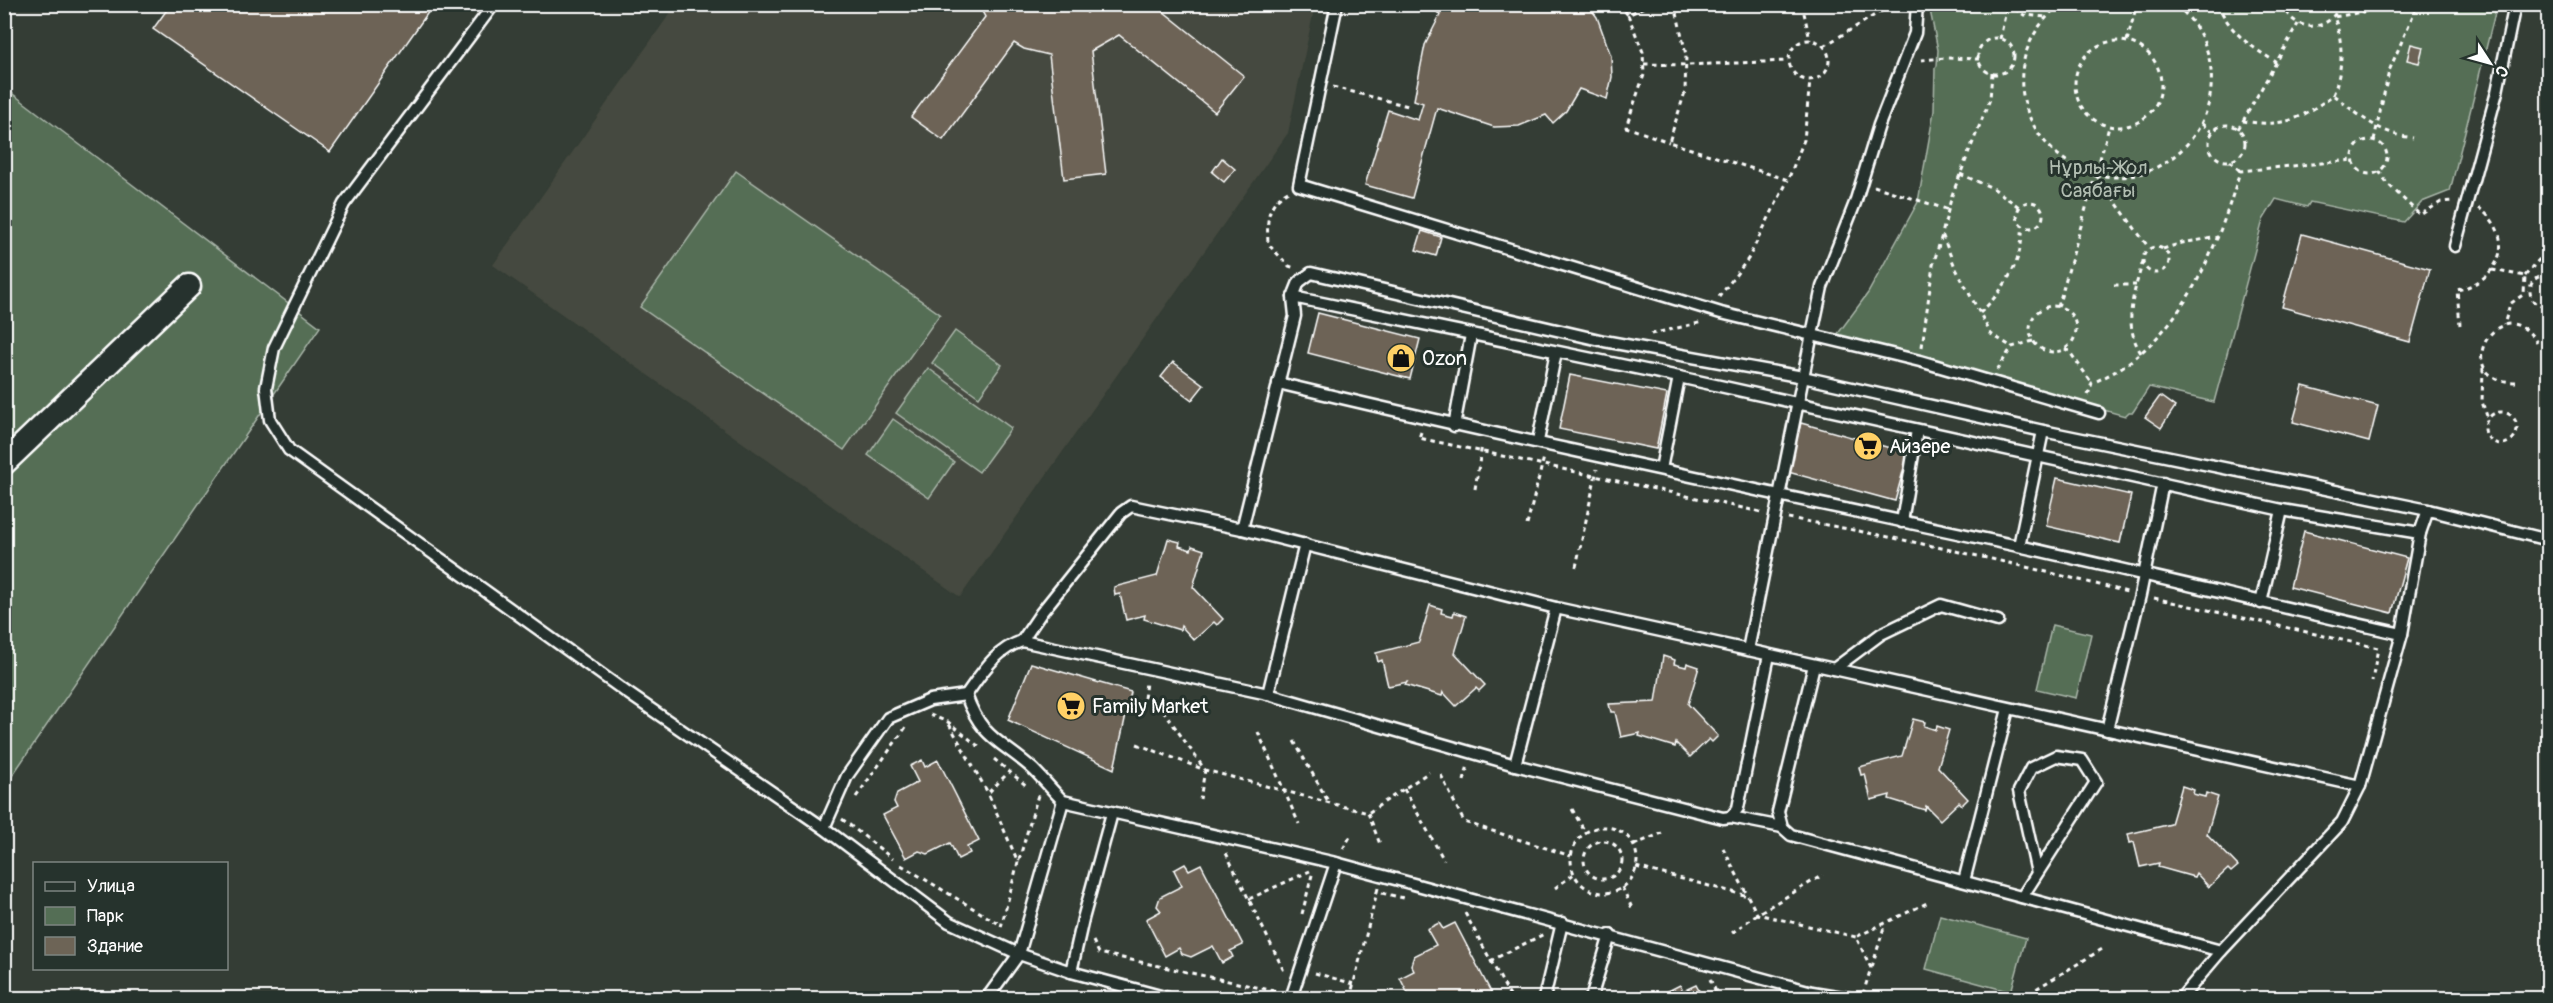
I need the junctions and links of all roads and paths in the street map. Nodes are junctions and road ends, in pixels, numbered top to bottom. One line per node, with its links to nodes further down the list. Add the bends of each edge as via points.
1 (494, 4): 182 (lane, via 344,204 274,348 266,388 270,420 289,450 626,692)
2 (1337, 4): 56 (lane)
3 (1619, 4): 18 (path)
4 (1650, 4): 18 (path)
5 (1675, 4): 33 (path)
6 (1802, 4): 23 (path)
7 (1893, 4): 25 (path)
8 (1917, 4): 27 (lane, via 1915,33)
9 (2060, 4): 19 (path)
10 (2137, 4): 24 (path)
11 (2174, 4): 40 (path, via 2197,28 2208,51 2212,75 2210,100)
12 (2218, 4): 31 (path, via 2234,32)
13 (2282, 4): 21 (path)
14 (2340, 4): 20 (path)
15 (2515, 4): 57 (lane, via 2497,92)
16 (2007, 5): 19 (path, via 2024,15); 22 (path)
17 (2418, 5): 20 (path); 42 (path, via 2389,71)
18 (1629, 15): 32 (path)
19 (2046, 16): 30 (path)
20 (2334, 17): 21 (path, via 2313,27); 37 (path, via 2341,58)
21 (2298, 24): 31 (path)
22 (2000, 39): 26 (path, via 1982,45); 28 (path, via 2011,46)
23 (1810, 40): 25 (path); 29 (path, via 1794,46)
24 (2127, 41): 41 (path, via 2105,42 2095,47 2079,64 2076,75 2077,97 2082,107 2098,122); 41 (path, via 2155,60 2160,70 2161,93 2142,120)
25 (1824, 46): 35 (path, via 1829,59 1824,74)
26 (1979, 59): 27 (path); 34 (path)
27 (1904, 60): 55 (lane)
28 (2013, 60): 30 (path); 34 (path, via 2005,71)
29 (1788, 61): 33 (path); 35 (path, via 1795,75)
30 (2023, 61): 52 (path, via 2021,86 2036,133 2073,166)
31 (2276, 62): 39 (path)
32 (1644, 64): 33 (path); 47 (path, via 1644,75 1626,127)
33 (1686, 65): 47 (path, via 1685,92)
34 (1992, 73): 53 (path, via 1990,99)
35 (1810, 81): 54 (path, via 1804,140)
36 (1331, 87): 38 (path)
37 (2333, 95): 39 (path, via 2289,122 2266,125); 42 (path)
38 (1408, 106)
39 (2243, 121): 43 (path)
40 (2202, 124): 44 (path); 52 (path, via 2188,144 2154,168 2122,176)
41 (2109, 126): 52 (path)
42 (2377, 128): 45 (path); 46 (path)
43 (2238, 129): 44 (path, via 2225,126); 49 (path, via 2245,141 2244,148)
44 (2213, 133): 49 (path, via 2212,153)
45 (2413, 138)
46 (2373, 140): 48 (path, via 2358,144); 51 (path, via 2386,149 2388,158)
47 (1669, 142): 54 (path)
48 (2353, 160): 50 (path); 51 (path, via 2363,172)
49 (2230, 161): 50 (path)
50 (2240, 171): 62 (path)
51 (2379, 171): 57 (path, via 2420,215 2441,202)
52 (2095, 173): 64 (path); 79 (path)
53 (1960, 174): 58 (path, via 1993,188); 59 (path)
54 (1788, 180): 80 (path, via 1748,259)
55 (1862, 183): 59 (path); 85 (lane, via 1822,287)
56 (1299, 185): 69 (path, via 1278,197 1267,218 1268,244 1289,266); 80 (lane)
57 (2467, 202): 63 (lane); 68 (path, via 2489,215 2497,229 2500,246)
58 (2019, 207): 60 (path, via 2017,217); 60 (path, via 2032,203 2042,213 2036,226)
59 (1949, 210): 61 (path)
60 (2022, 226): 82 (path, via 2018,259)
61 (1942, 234): 82 (path); 94 (path, via 1933,266)
62 (2218, 237): 65 (path); 93 (path, via 2205,269 2178,312)
63 (2455, 246)
64 (2149, 248): 65 (path); 67 (path)
65 (2163, 249): 67 (path, via 2168,263 2162,271 2148,270)
66 (2548, 255): 70 (path, via 2543,255)
67 (2143, 261): 73 (path)
68 (2492, 270): 70 (path); 83 (path, via 2473,287 2457,290)
69 (1311, 273): 77 (lane, via 1299,282); 97 (lane, via 1604,341)
70 (2525, 276): 75 (path)
71 (2548, 276): 76 (path, via 2534,279 2529,287)
72 (2114, 285): 73 (path)
73 (2136, 285): 93 (path, via 2130,308 2131,324)
74 (189, 286): 115 (street)
75 (2524, 294): 76 (path); 84 (path, via 2510,304)
76 (2530, 296): 78 (path, via 2535,304)
77 (1293, 297): 86 (lane); 100 (lane, via 1295,316)
78 (2548, 306)
79 (2058, 307): 88 (path, via 2041,309 2034,316 2030,333); 91 (path, via 2072,317 2075,326 2075,335)
80 (1708, 309): 81 (lane)
81 (1721, 313): 85 (lane); 87 (path, via 1700,324)
82 (1980, 314): 90 (path, via 1991,334)
83 (2460, 325)
84 (2504, 325): 89 (path, via 2524,328); 95 (path, via 2492,330 2484,340)
85 (1812, 334): 94 (lane); 97 (lane)
86 (1471, 335): 92 (lane); 107 (lane)
87 (1644, 336)
88 (2033, 341): 90 (path); 91 (path, via 2047,351)
89 (2537, 343)
90 (2012, 347): 98 (path)
91 (2065, 349): 101 (path)
92 (1556, 352): 96 (lane); 111 (lane)
93 (2141, 352): 101 (path, via 2115,374)
94 (1920, 361): 98 (lane)
95 (2483, 366): 99 (path, via 2503,382); 106 (path, via 2482,402)
96 (1679, 377): 102 (lane); 117 (lane)
97 (1803, 377): 102 (lane); 109 (lane)
98 (1993, 382): 103 (lane)
99 (2516, 382)
100 (1278, 383): 105 (lane); 127 (lane)
101 (2092, 383): 103 (path)
102 (1798, 405): 108 (lane); 121 (lane)
103 (2083, 408): 104 (lane)
104 (2099, 413)
105 (1424, 418): 107 (lane); 112 (path, via 1419,438)
106 (2488, 420): 106 (path, via 2486,433 2496,443 2510,442 2515,437 2517,423 2507,413 2500,412)
107 (1454, 426): 110 (lane)
108 (1917, 430): 114 (lane); 125 (lane)
109 (2043, 431): 114 (lane); 123 (lane)
110 (1485, 432): 111 (lane); 112 (path)
111 (1543, 442): 113 (lane); 116 (path)
112 (1481, 452): 116 (path); 120 (path)
113 (1599, 455): 117 (lane); 118 (path)
114 (2038, 456): 119 (lane); 131 (lane)
115 (4, 463)
116 (1543, 465): 118 (path); 126 (path)
117 (1661, 469): 121 (lane)
118 (1595, 476): 124 (path); 132 (path)
119 (2163, 483): 122 (lane); 133 (lane)
120 (1475, 489)
121 (1780, 495): 124 (lane); 125 (lane)
122 (2282, 510): 128 (lane); 135 (lane)
123 (2428, 510): 128 (lane); 129 (lane)
124 (1776, 516): 134 (path, via 2025,565); 140 (lane)
125 (1902, 522): 131 (lane)
126 (1527, 525)
127 (1242, 530): 130 (lane); 139 (lane, via 1131,506 1121,513)
128 (2420, 533): 138 (lane)
129 (2548, 540)
130 (1305, 544): 136 (lane); 146 (lane)
131 (2019, 546): 133 (lane)
132 (1576, 567)
133 (2144, 575): 134 (lane); 135 (lane)
134 (2140, 595): 145 (path, via 2378,648); 154 (lane)
135 (2261, 603): 138 (lane)
136 (1556, 608): 140 (lane); 160 (lane)
137 (1998, 621): 144 (lane, via 1941,605 1881,634)
138 (2402, 634): 165 (lane)
139 (1022, 641): 143 (lane); 147 (lane, via 993,658)
140 (1748, 650): 141 (lane)
141 (1769, 655): 142 (lane); 179 (lane, via 1738,808)
142 (1814, 665): 144 (lane); 181 (lane, via 1778,812)
143 (1148, 668): 146 (lane); 148 (path)
144 (1834, 669): 149 (lane)
145 (2371, 689)
146 (1268, 694): 160 (lane)
147 (966, 695): 172 (lane, via 973,715 994,741 1032,769); 182 (lane, via 930,700 888,718 847,776)
148 (1143, 707)
149 (2008, 709): 154 (lane); 201 (lane)
150 (1163, 710): 161 (path)
151 (920, 718): 153 (path, via 931,715)
152 (910, 721): 170 (path)
153 (948, 722): 158 (path); 168 (path)
154 (2107, 730): 165 (lane)
155 (1258, 732): 167 (path)
156 (1294, 741): 173 (path)
157 (1137, 744): 161 (path)
158 (983, 750)
159 (992, 758): 162 (path)
160 (1515, 765): 179 (lane)
161 (1204, 770): 167 (path); 171 (path)
162 (1010, 772): 168 (path); 169 (path)
163 (1429, 772): 166 (path)
164 (1441, 775): 190 (path, via 1464,822)
165 (2360, 786): 226 (lane, via 2342,822)
166 (1404, 789): 177 (path); 191 (path)
167 (1286, 791): 173 (path); 180 (path)
168 (988, 793): 192 (path)
169 (1038, 795): 175 (path); 192 (path)
170 (854, 798)
171 (1200, 799)
172 (1063, 801): 175 (lane); 176 (lane)
173 (1329, 803): 177 (path)
174 (1572, 809): 183 (path)
175 (1060, 813): 227 (lane)
176 (1112, 813): 193 (lane); 231 (lane)
177 (1368, 813): 186 (path)
178 (841, 817): 218 (path, via 902,866)
179 (1731, 817): 181 (lane)
180 (1299, 824)
181 (1782, 827): 201 (lane, via 1791,835)
182 (824, 828): 224 (lane, via 949,922)
183 (1585, 832): 187 (path, via 1612,828); 190 (path)
184 (1662, 833): 187 (path)
185 (1606, 841): 185 (path, via 1592,844 1584,856 1587,870 1599,879 1613,876 1622,864 1619,849)
186 (1380, 844)
187 (1634, 845): 194 (path)
188 (1723, 849): 205 (path)
189 (1235, 853): 207 (path, via 1225,851)
190 (1571, 856): 199 (path)
191 (1444, 860)
192 (1018, 862): 218 (path)
193 (1336, 863): 196 (path); 198 (lane); 238 (lane)
194 (1636, 867): 202 (path); 205 (path)
195 (1307, 869): 196 (path)
196 (1313, 870): 207 (path); 215 (path)
197 (2037, 873): 197 (lane, via 2096,782 2082,760 2056,756 2031,768 2019,791); 206 (lane)
198 (1379, 874): 204 (path); 216 (lane)
199 (1574, 874): 202 (path, via 1595,892); 203 (path)
200 (1823, 875): 213 (path)
201 (1964, 881): 206 (lane)
202 (1622, 887): 210 (path)
203 (1555, 888)
204 (1377, 892): 208 (path); 234 (path)
205 (1748, 896): 213 (path)
206 (2022, 897): 226 (lane)
207 (1249, 899): 229 (path, via 1287,976)
208 (1410, 900)
209 (1929, 902): 217 (path)
210 (1632, 908)
211 (1454, 911): 212 (path)
212 (1465, 913): 214 (path); 228 (path)
213 (1757, 914): 221 (path); 223 (path)
214 (1476, 916)
215 (1300, 923)
216 (1562, 923): 222 (lane); 241 (lane)
217 (1885, 923): 223 (path); 230 (path)
218 (1001, 925): 224 (path)
219 (1533, 931): 228 (path, via 1544,934)
220 (1092, 933): 233 (path, via 1099,953 1281,992)
221 (1732, 933)
222 (1610, 935): 235 (lane); 242 (lane)
223 (1856, 937): 230 (path)
224 (996, 944): 227 (lane)
225 (2104, 948): 245 (path)
226 (2222, 951): 246 (lane)
227 (1019, 954): 231 (lane); 236 (lane)
228 (1490, 961): 240 (path)
229 (1289, 965)
230 (1871, 968): 244 (path)
231 (1071, 972): 237 (lane)
232 (1308, 977): 234 (path, via 1317,972)
233 (1284, 984)
234 (1354, 984): 239 (path)
235 (1811, 995): 243 (lane)
236 (987, 999)
237 (1168, 999)
238 (1291, 999)
239 (1350, 999)
240 (1511, 999)
241 (1544, 999)
242 (1591, 999)
243 (1849, 999)
244 (1862, 999)
245 (2020, 999)
246 (2181, 999)

